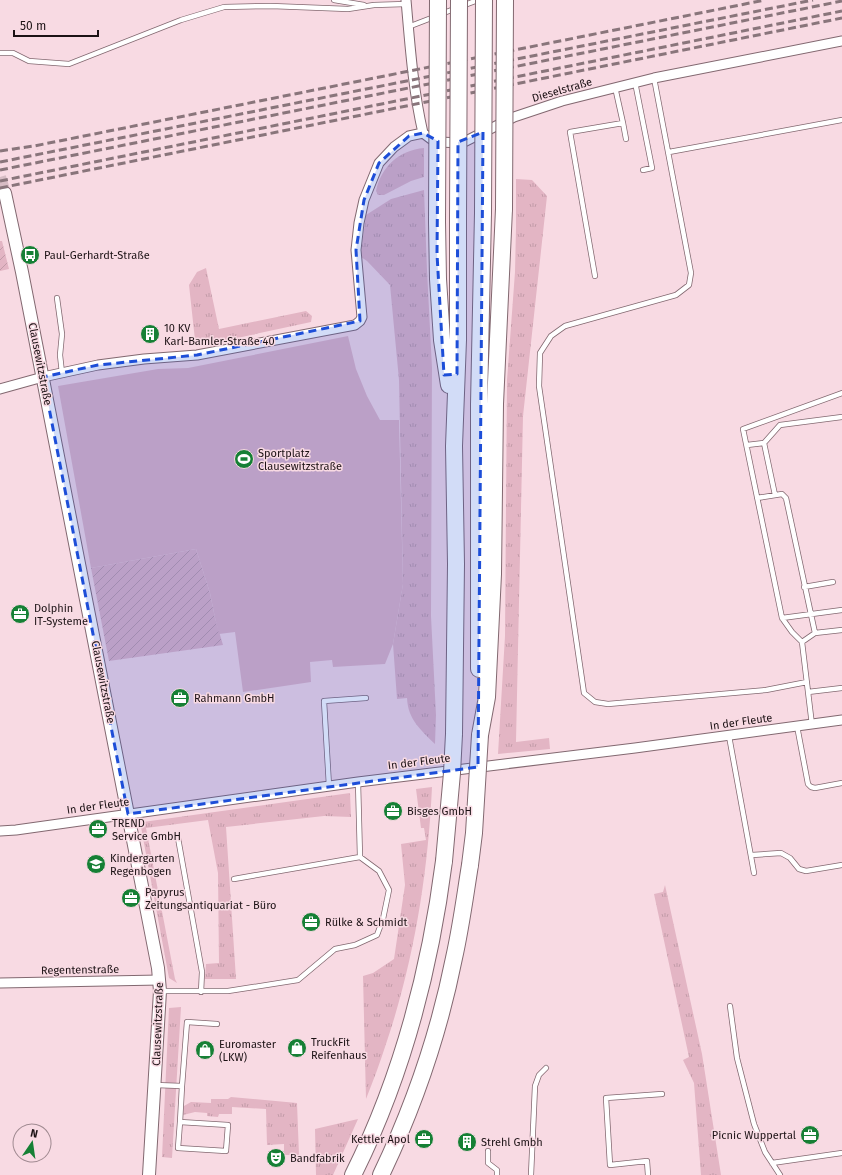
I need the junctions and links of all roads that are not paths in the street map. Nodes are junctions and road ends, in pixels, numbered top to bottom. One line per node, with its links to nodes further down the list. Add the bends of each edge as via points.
1 (271, 0): 10 (lane)
2 (334, 0): 9 (lane)
3 (438, 0): 32 (highway, bridge, via 438,279 442,340)
4 (459, 0): 32 (highway, bridge, via 458,340)
5 (478, 0): 11 (lane)
6 (484, 0): 53 (highway, bridge, via 479,404)
7 (505, 0): 53 (highway, bridge, via 504,209 495,389 493,574 488,690)
8 (406, 2): 9 (lane); 11 (street)
9 (372, 4): 10 (lane, via 348,9)
10 (271, 6): 13 (lane, via 224,7 181,20 68,64 28,61 13,53)
11 (408, 27): 19 (street, via 418,113)
12 (842, 41): 14 (street, Dieselstraße)
13 (0, 53)
14 (654, 78): 15 (street, Dieselstraße); 21 (lane)
15 (635, 82): 16 (street, Dieselstraße); 22 (lane, via 652,168)
16 (615, 87): 18 (lane); 19 (street, Dieselstraße, via 535,109 462,142 439,142)
17 (842, 120): 21 (lane)
18 (622, 123): 20 (lane); 24 (lane, via 570,132)
19 (423, 134): 26 (street, via 409,136 379,163 364,200 356,250 362,317 360,322 197,355 98,365)
20 (626, 139)
21 (669, 152): 46 (lane, via 691,273 689,285 676,295 565,326 551,336 540,353 539,386 584,693 595,702 608,704 766,690)
22 (643, 170)
23 (5, 193): 27 (street, Clausewitzstraße)
24 (595, 276)
25 (57, 298): 26 (lane, via 62,334)
26 (62, 373): 27 (street)
27 (43, 377): 28 (street); 58 (street, Clausewitzstraße)
28 (0, 388)
29 (842, 393): 30 (lane)
30 (778, 416): 33 (lane); 35 (lane, via 743,429)
31 (842, 417): 33 (lane)
32 (454, 422): 80 (highway, bridge, via 454,734 447,842 430,950 413,1018 380,1114)
33 (780, 425): 34 (lane)
34 (764, 443): 35 (lane); 36 (lane)
35 (747, 445): 37 (lane)
36 (774, 495): 37 (lane); 39 (lane, via 782,494 786,498)
37 (758, 498): 42 (lane)
38 (833, 582): 39 (lane)
39 (804, 587): 41 (lane)
40 (842, 610): 41 (lane)
41 (810, 615): 42 (lane); 44 (lane)
42 (782, 618): 45 (lane)
43 (842, 630): 44 (lane)
44 (815, 633): 45 (lane)
45 (802, 642): 46 (lane)
46 (807, 682): 48 (lane)
47 (842, 688): 48 (lane)
48 (808, 692): 51 (lane)
49 (366, 698): 57 (lane, via 324,702)
50 (842, 720): 51 (street, In der Fleute)
51 (812, 725): 52 (street, In der Fleute)
52 (797, 726): 54 (street, In der Fleute); 56 (lane, via 808,784 815,788)
53 (480, 735): 81 (highway, bridge, via 474,833 454,958 424,1068)
54 (729, 736): 55 (street, In der Fleute); 61 (lane)
55 (358, 782): 57 (street, In der Fleute); 62 (lane)
56 (842, 783)
57 (329, 786): 58 (street, In der Fleute)
58 (128, 814): 59 (street, In der Fleute); 67 (street, Clausewitzstraße)
59 (0, 831)
60 (178, 838): 68 (lane, via 202,972)
61 (752, 855): 63 (lane, via 781,853 790,858 799,869 806,871); 64 (lane)
62 (360, 857): 65 (lane); 68 (lane, via 379,871 389,890 384,919 377,935 355,945 335,949 298,980 228,991)
63 (842, 865)
64 (754, 873)
65 (234, 879)
66 (0, 983): 67 (street, Regentenstraße)
67 (160, 986): 68 (lane); 72 (street, Clausewitzstraße)
68 (201, 992)
69 (730, 1006): 78 (lane, via 737,1058 754,1124)
70 (217, 1024): 73 (lane, via 187,1022)
71 (546, 1068): 83 (lane, via 534,1086)
72 (155, 1085): 73 (lane); 79 (street, Clausewitzstraße)
73 (182, 1086): 75 (lane)
74 (662, 1094): 84 (lane, via 606,1098 610,1165 647,1161)
75 (180, 1122): 75 (lane, via 228,1125 226,1150 178,1148)
76 (488, 1151): 82 (lane, via 488,1163 497,1170)
77 (842, 1153): 78 (lane)
78 (772, 1163): 85 (lane)
79 (149, 1175)
80 (353, 1175)
81 (382, 1175)
82 (497, 1175)
83 (532, 1175)
84 (648, 1175)
85 (780, 1175)

